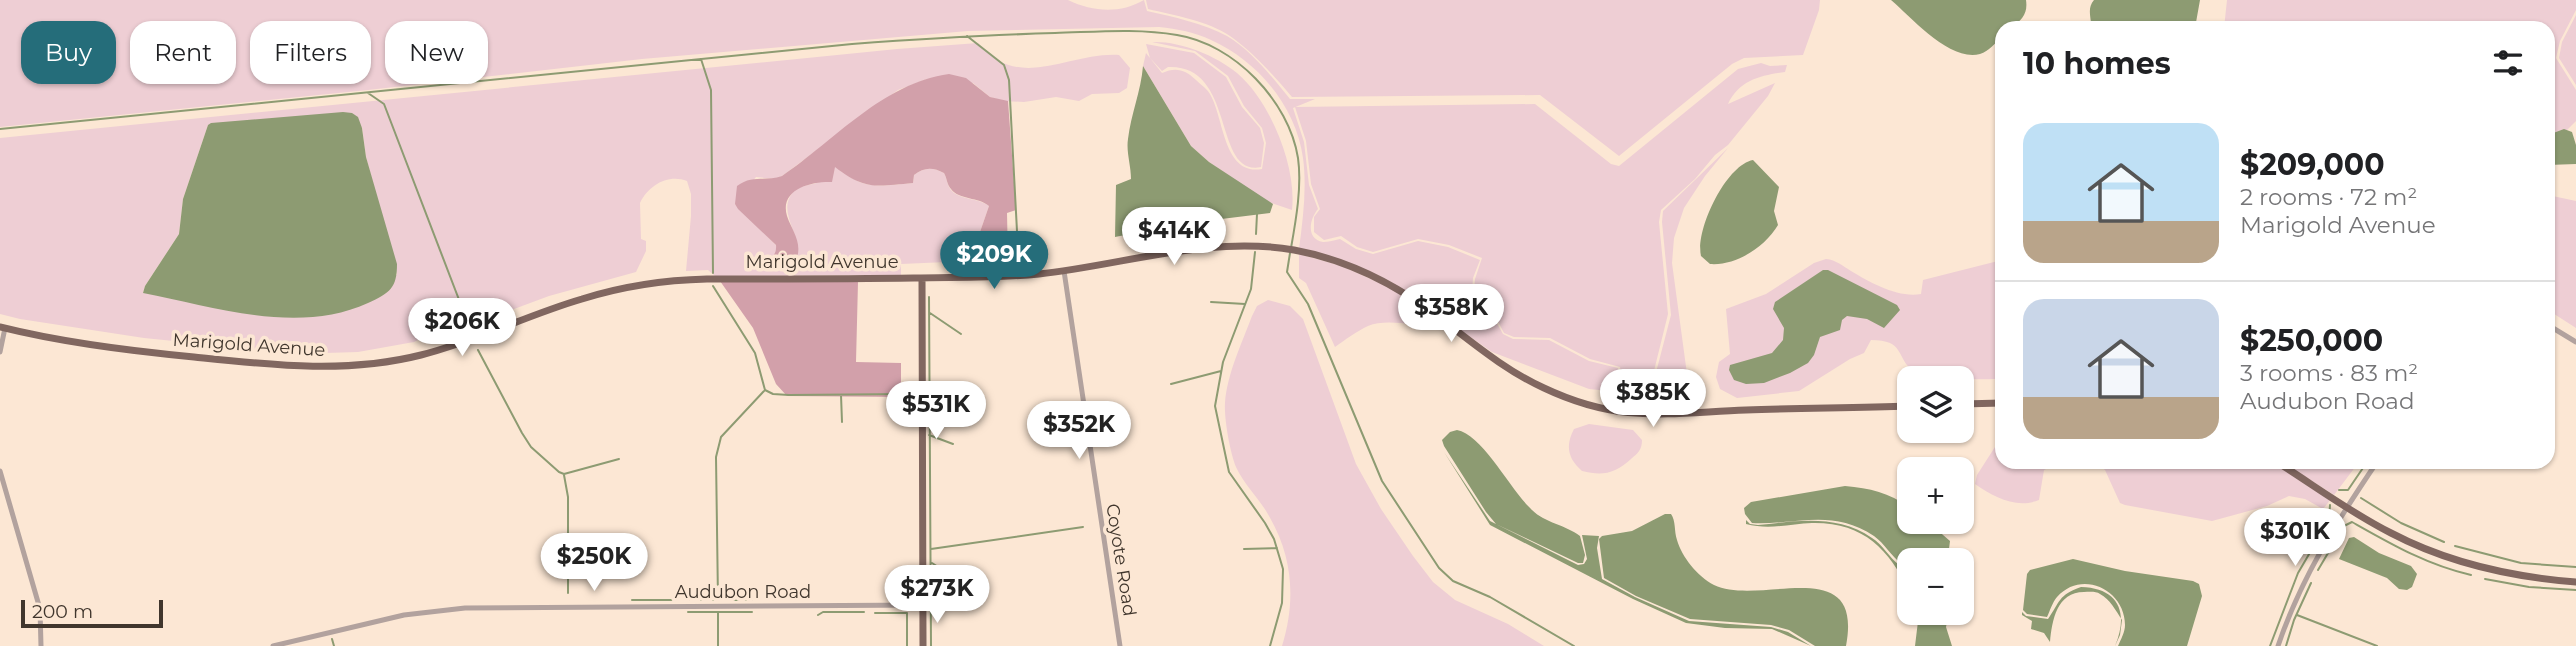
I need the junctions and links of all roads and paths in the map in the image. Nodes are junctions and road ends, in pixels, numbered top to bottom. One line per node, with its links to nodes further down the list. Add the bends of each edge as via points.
1 (1063, 271): 2 (main road, Marigold Avenue); 9 (main road, Marigold Avenue, via 1204,248 1298,251 1381,279 1528,380 1611,411 1669,415); 19 (street, Coyote Road)
2 (922, 278): 3 (main road, Marigold Avenue, via 707,279 649,284 581,299 428,353 338,367 159,354); 15 (main road)
3 (3, 328): 6 (street)
4 (2555, 329): 5 (street)
5 (2576, 342)
6 (0, 352)
7 (1995, 403): 8 (main road)
8 (1974, 404)
9 (1897, 406)
10 (2288, 469): 13 (main road)
11 (2371, 469): 13 (street)
12 (0, 471): 16 (street, via 40,609)
13 (2347, 506): 14 (main road, via 2389,533 2443,556 2491,569); 20 (street, via 2308,571)
14 (2576, 582)
15 (923, 605): 17 (street, Audubon Road, via 466,608 404,615); 18 (main road)
16 (41, 646)
17 (273, 646)
18 (923, 646)
19 (1120, 646)
20 (2278, 646)

